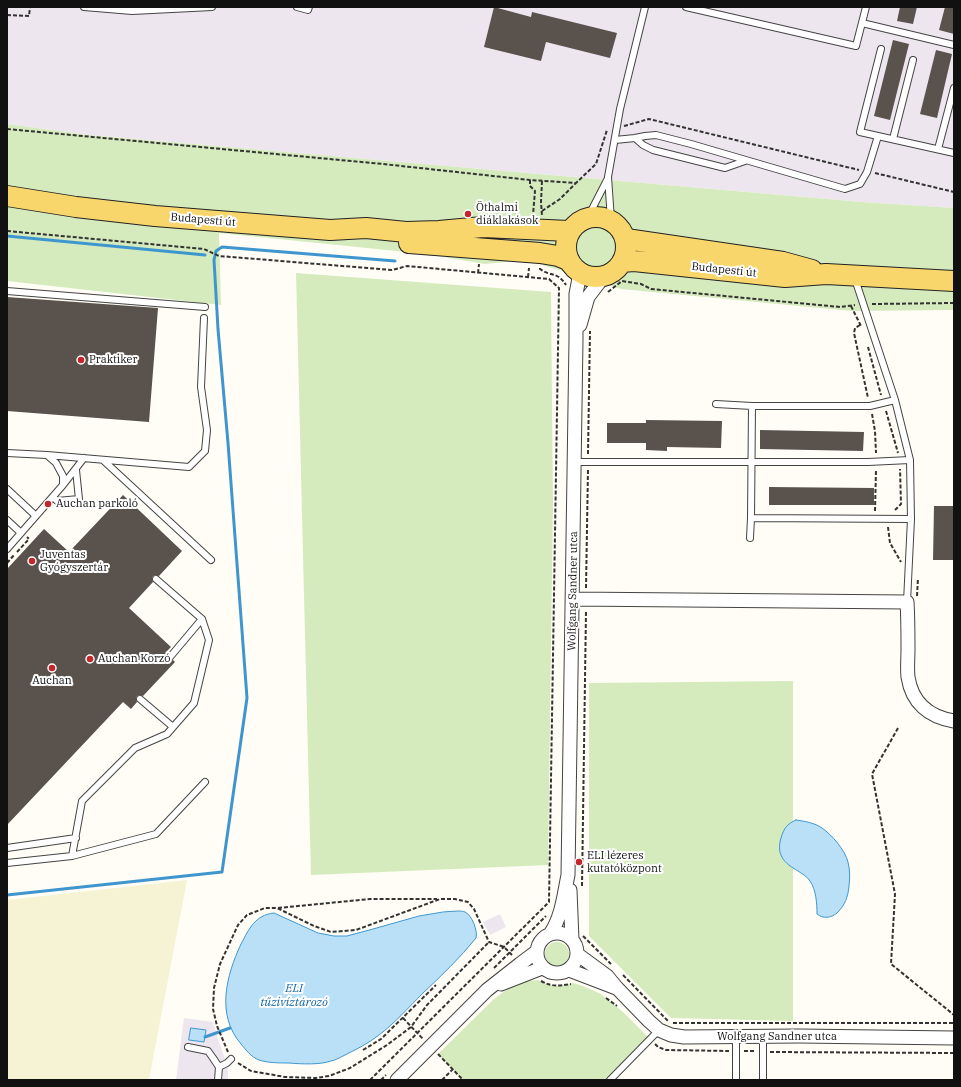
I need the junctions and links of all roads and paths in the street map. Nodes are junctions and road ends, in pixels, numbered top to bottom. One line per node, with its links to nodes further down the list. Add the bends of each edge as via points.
1 (30, 7): 9 (path, via 29,16)
2 (84, 7): 3 (lane, via 132,12)
3 (212, 7)
4 (298, 7): 5 (lane, via 308,10)
5 (309, 7)
6 (645, 7): 19 (lane)
7 (866, 7): 10 (lane)
8 (689, 8): 10 (lane, via 856,46)
9 (7, 15)
10 (862, 23): 11 (lane)
11 (954, 45)
12 (881, 49): 16 (lane, via 860,132)
13 (913, 60): 18 (lane)
14 (954, 88): 20 (lane)
15 (7, 129): 24 (path)
16 (878, 136): 18 (lane); 22 (lane, via 867,172 860,184 844,189)
17 (635, 138): 19 (lane); 22 (lane, via 656,135); 22 (lane, via 653,150 725,168)
18 (893, 139): 20 (lane)
19 (615, 140): 23 (lane)
20 (938, 149): 21 (lane)
21 (954, 153)
22 (745, 161)
23 (608, 177): 29 (lane); 31 (lane)
24 (530, 180): 30 (path, via 530,186 535,191); 30 (path, via 542,181)
25 (576, 184): 30 (path)
26 (7, 196): 27 (main road, Budapesti út)
27 (76, 207): 28 (main road, Budapesti út); 32 (main road, Budapesti út)
28 (7, 208)
29 (588, 217): 31 (main road, via 600,216); 34 (main road, via 577,222)
30 (538, 220): 32 (main road, Budapesti út, via 438,231 406,232 366,228); 34 (main road, Budapesti út)
31 (611, 220): 35 (main road)
32 (330, 230): 36 (main road, Budapesti út, via 363,240)
33 (7, 231): 40 (path, via 207,250 219,256 392,270 407,266)
34 (569, 231): 39 (main road, via 565,245)
35 (626, 238): 38 (main road, via 626,251); 41 (main road, Budapesti út, via 783,262)
36 (534, 258): 39 (main road, Budapesti út, via 558,256); 43 (path); 46 (path, via 545,273 561,278)
37 (479, 262): 40 (path)
38 (622, 262): 41 (main road, Budapesti út, via 634,261 785,277); 45 (main road)
39 (574, 267): 45 (main road, Budapesti út); 56 (street, Wolfgang Sandner utca)
40 (478, 273): 43 (path)
41 (826, 274): 42 (main road, Budapesti út)
42 (854, 276): 44 (main road, Budapesti út); 49 (lane)
43 (528, 277): 112 (path, via 549,279 559,288 549,902)
44 (954, 281)
45 (605, 284): 50 (path, via 622,281 641,284 651,289); 56 (street, Wolfgang Sandner utca, via 588,297)
46 (566, 289)
47 (7, 291): 51 (lane)
48 (954, 303): 49 (path)
49 (863, 304): 50 (path); 53 (lane)
50 (851, 306): 55 (path)
51 (205, 307)
52 (204, 318): 67 (lane, via 201,387 207,430 205,452 189,466)
53 (869, 323): 55 (path); 58 (lane)
54 (590, 324): 71 (path)
55 (861, 326): 62 (path, via 855,328 854,333)
56 (576, 338): 70 (street, Wolfgang Sandner utca)
57 (866, 342): 59 (path)
58 (895, 400): 62 (lane); 69 (lane)
59 (883, 401)
60 (716, 404): 61 (lane)
61 (752, 406): 62 (lane); 72 (lane)
62 (870, 406): 73 (path)
63 (885, 409): 68 (path)
64 (9, 452): 65 (lane)
65 (47, 455): 66 (lane); 75 (lane, via 56,463 63,476)
66 (84, 458): 67 (lane); 74 (lane)
67 (103, 460): 87 (lane)
68 (900, 460): 69 (lane); 73 (lane); 81 (path, via 901,504)
69 (910, 460): 82 (lane)
70 (575, 462): 71 (lane); 91 (street, Wolfgang Sandner utca)
71 (588, 462): 72 (lane); 90 (path)
72 (752, 462): 73 (lane); 79 (lane)
73 (877, 462): 80 (path)
74 (76, 470): 75 (lane); 77 (lane, via 79,499 57,501)
75 (63, 485): 77 (lane)
76 (7, 489): 78 (lane)
77 (53, 497): 78 (lane)
78 (36, 516): 84 (lane)
79 (751, 518): 80 (lane); 85 (lane)
80 (875, 519): 81 (lane)
81 (887, 519): 82 (lane); 88 (path, via 890,543)
82 (911, 519): 92 (lane)
83 (7, 520): 84 (lane)
84 (21, 533): 86 (lane)
85 (750, 538)
86 (7, 549)
87 (211, 560)
88 (902, 564)
89 (156, 579): 93 (lane)
90 (584, 592): 91 (street); 92 (street); 105 (path)
91 (573, 599): 104 (street, Wolfgang Sandner utca)
92 (908, 602): 96 (street, via 908,677 911,691 929,713)
93 (202, 619): 94 (lane); 97 (lane, via 209,640 194,703)
94 (170, 657)
95 (140, 699): 97 (lane)
96 (954, 720)
97 (173, 727): 100 (lane, via 167,734 136,748 82,801)
98 (898, 728): 127 (path, via 872,774 895,894 891,964)
99 (205, 782): 102 (lane, via 156,834)
100 (76, 838): 101 (lane); 102 (lane)
101 (7, 848)
102 (72, 856): 103 (lane)
103 (7, 863)
104 (568, 874): 109 (street, via 559,916); 110 (street)
105 (582, 887)
106 (440, 899): 107 (path, via 370,899); 107 (path, via 356,930 330,932); 111 (path, via 468,902 478,916)
107 (277, 908): 138 (path, via 265,908 247,916 238,925 220,964 214,988 213,1009)
108 (550, 911): 114 (path)
109 (550, 934): 110 (street, via 562,933); 113 (street, via 541,941)
110 (577, 937): 115 (street); 116 (path)
111 (488, 942): 112 (path); 138 (path, via 427,1005 411,1026 387,1045 350,1068 316,1078 285,1077 252,1071)
112 (504, 947): 114 (path); 143 (path)
113 (536, 952): 117 (street); 119 (street)
114 (510, 953): 118 (path); 119 (path)
115 (578, 954): 120 (street); 124 (street, Wolfgang Sandner utca, via 607,976)
116 (614, 966)
117 (542, 968): 119 (street); 120 (street, via 555,974)
118 (493, 969)
119 (522, 969): 122 (path, via 527,981 538,980 548,985 559,986); 141 (street, via 487,990)
120 (569, 970): 124 (street, Wolfgang Sandner utca)
121 (619, 972): 128 (path, via 670,1023)
122 (573, 983)
123 (436, 985): 134 (path, via 381,1039)
124 (618, 988): 129 (street, Wolfgang Sandner utca, via 649,1021)
125 (601, 994): 126 (path)
126 (618, 1007)
127 (954, 1015)
128 (954, 1023)
129 (655, 1035): 130 (street, Wolfgang Sandner utca); 135 (path, via 658,1047 666,1050); 146 (lane)
130 (736, 1037): 131 (street, Wolfgang Sandner utca); 135 (lane)
131 (763, 1037): 132 (street, Wolfgang Sandner utca); 136 (lane)
132 (954, 1038)
133 (188, 1047): 139 (lane, via 208,1051)
134 (363, 1050)
135 (736, 1051): 136 (path); 147 (lane)
136 (763, 1052): 137 (path); 148 (lane)
137 (954, 1053)
138 (231, 1059): 139 (lane)
139 (219, 1067): 142 (lane)
140 (453, 1069): 145 (path)
141 (399, 1076): 144 (path)
142 (218, 1080)
143 (370, 1080)
144 (381, 1080)
145 (442, 1080)
146 (610, 1080)
147 (736, 1080)
148 (763, 1080)

